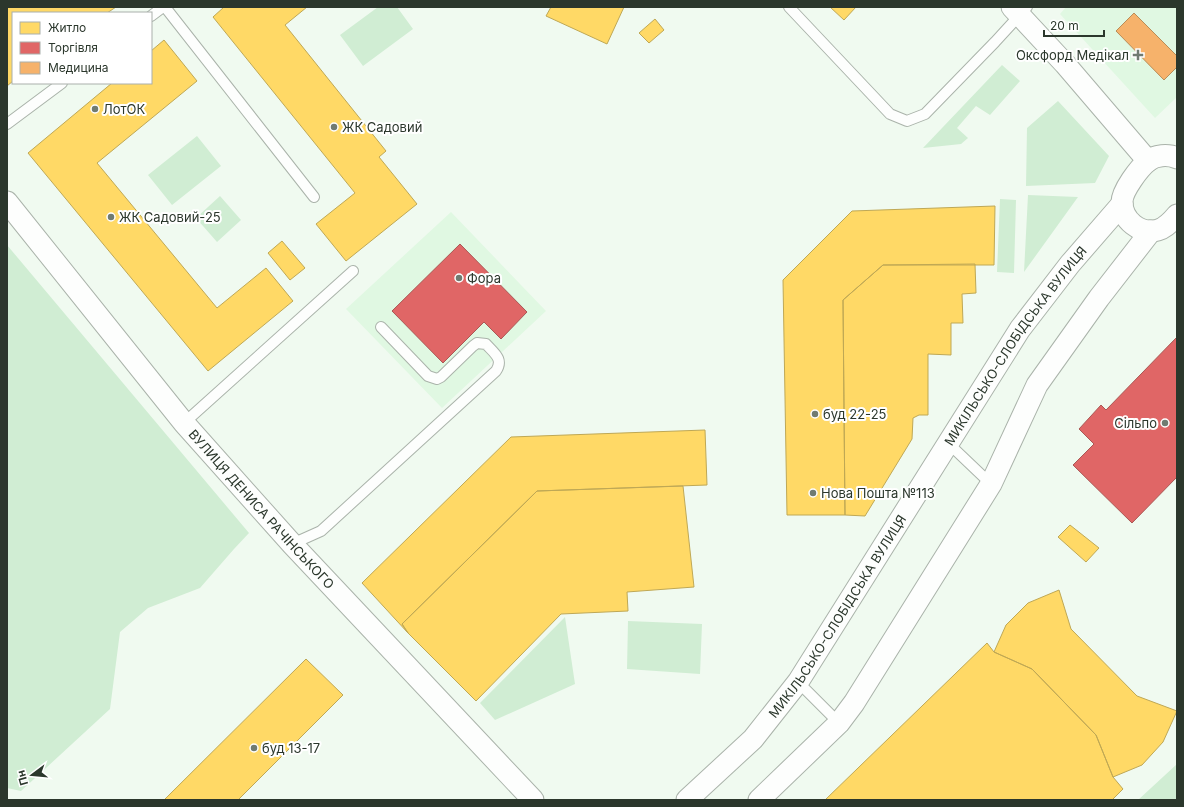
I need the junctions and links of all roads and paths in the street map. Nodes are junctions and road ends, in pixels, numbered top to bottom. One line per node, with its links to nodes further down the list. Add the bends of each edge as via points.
1 (164, 7): 4 (lane); 9 (lane)
2 (789, 7): 3 (lane, via 890,114 907,121 925,114 995,42)
3 (1020, 10): 8 (street)
4 (152, 15)
5 (61, 84): 6 (lane)
6 (7, 124)
7 (1176, 156): 8 (street, via 1163,155)
8 (1148, 161): 11 (street, via 1128,184)
9 (314, 197)
10 (7, 202): 16 (street, ВУЛИЦЯ ДЕНИСА РАЧІНСЬКОГО)
11 (1122, 204): 13 (street, via 1130,223 1142,230); 17 (street, МИКІЛЬСЬКО-СЛОБІДСЬКА ВУЛИЦЯ, via 1070,264 1020,328)
12 (1177, 216): 13 (street, via 1159,230)
13 (1151, 231): 18 (street, via 1037,385)
14 (353, 271): 16 (lane)
15 (381, 327): 19 (lane, via 432,378 441,377 477,343 486,344 490,348 500,362 499,366 322,531)
16 (184, 423): 19 (street, ВУЛИЦЯ ДЕНИСА РАЧІНСЬКОГО)
17 (948, 443): 18 (lane); 20 (street, МИКІЛЬСЬКО-СЛОБІДСЬКА ВУЛИЦЯ)
18 (991, 484): 21 (street)
19 (292, 544): 22 (street, ВУЛИЦЯ ДЕНИСА РАЧІНСЬКОГО)
20 (798, 682): 21 (lane); 23 (street, МИКІЛЬСЬКО-СЛОБІДСЬКА ВУЛИЦЯ, via 753,739)
21 (839, 724): 24 (street)
22 (533, 800)
23 (687, 800)
24 (759, 800)

